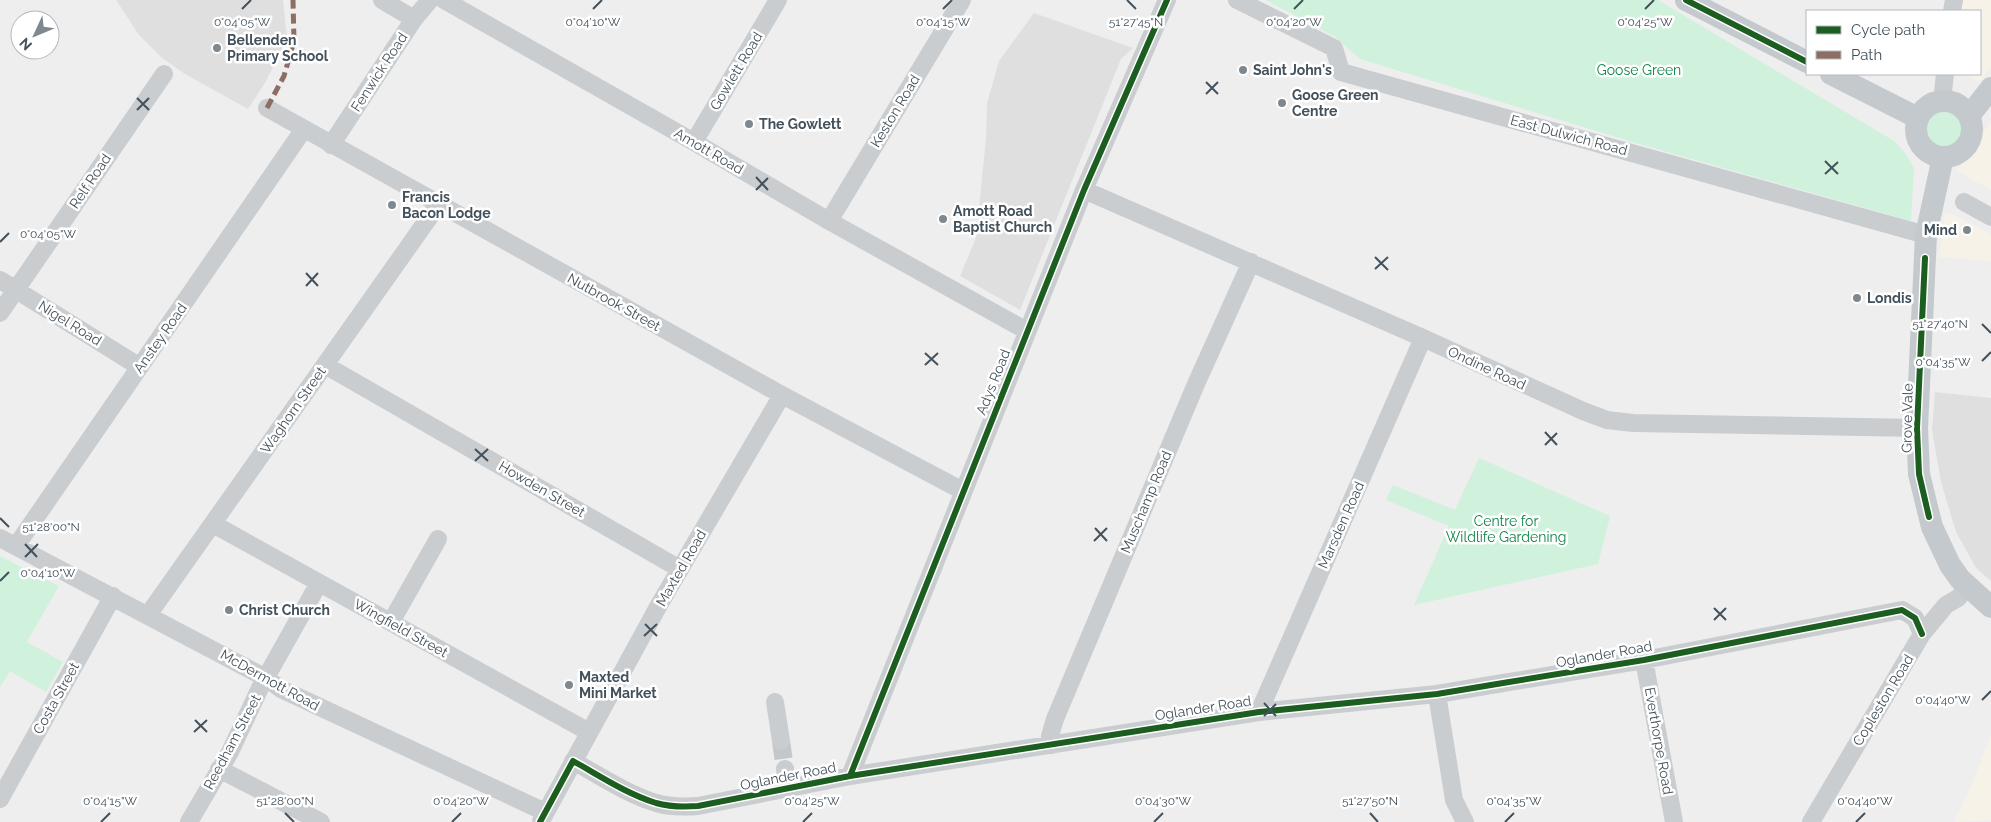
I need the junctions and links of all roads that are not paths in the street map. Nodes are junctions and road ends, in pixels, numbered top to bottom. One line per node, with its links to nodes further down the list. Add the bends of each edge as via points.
1 (382, 0): 9 (street)
2 (430, 0): 9 (street, Fenwick Road)
3 (444, 0): 20 (street, Amott Road)
4 (778, 0): 20 (street, Gowlett Road)
5 (962, 0): 27 (street, Keston Road)
6 (1167, 0): 23 (street, Adys Road)
7 (1237, 0): 28 (street, East Dulwich Road, via 1334,48 1341,72)
8 (1691, 1): 10 (main road)
9 (414, 19): 21 (street, Fenwick Road)
10 (1806, 61)
11 (164, 74): 31 (street, Relf Road)
12 (1833, 75): 18 (main road)
13 (1945, 75): 15 (street)
14 (1991, 88): 17 (main road)
15 (1942, 101): 17 (main road, via 1955,103); 18 (main road, via 1928,106)
16 (266, 108): 19 (street, Nutbrook Street)
17 (1969, 116): 22 (main road, via 1972,129 1968,144 1956,154)
18 (1918, 118): 22 (main road, via 1918,141 1928,152)
19 (304, 129): 21 (street, Nutbrook Street); 36 (street, Anstey Road)
20 (694, 142): 27 (street, Amott Road)
21 (331, 145): 25 (street, Nutbrook Street)
22 (1943, 157): 28 (main road, Grove Vale)
23 (1084, 190): 29 (street, Ondine Road); 33 (street, Adys Road)
24 (1964, 202): 26 (street)
25 (438, 205): 35 (street, Waghorn Street); 37 (street, Nutbrook Street)
26 (1991, 217)
27 (829, 221): 33 (street, Amott Road)
28 (1926, 235): 38 (main road, Grove Vale)
29 (1251, 262): 34 (street, Ondine Road); 59 (street, Muschamp Road, via 1055,719 1050,736)
30 (0, 280): 31 (street, Nigel Road)
31 (16, 290): 32 (street, Relf Road); 36 (street, Nigel Road)
32 (0, 313)
33 (1028, 331): 39 (street, Adys Road)
34 (1423, 338): 38 (street, Ondine Road, via 1607,420); 56 (street, Marsden Road)
35 (325, 365): 40 (street, Waghorn Street); 44 (street, Howden Street)
36 (140, 367): 43 (street, Anstey Road)
37 (782, 395): 39 (street, Nutbrook Street); 44 (street, Maxted Road)
38 (1917, 428): 46 (main road, Grove Vale, via 1919,474 1932,527 1953,570)
39 (963, 491): 63 (street, Adys Road)
40 (212, 524): 45 (street, Wingfield Street); 49 (street, Waghorn Street)
41 (0, 538): 43 (street, McDermott Road)
42 (438, 539): 50 (street)
43 (16, 546): 47 (street, McDermott Road)
44 (680, 569): 57 (street, Maxted Road)
45 (319, 582): 50 (street, Wingfield Street); 53 (street, Reedham Street)
46 (1968, 588): 48 (main road, Grove Vale); 51 (street, Copleston Road, via 1946,605)
47 (113, 596): 49 (street, McDermott Road); 65 (street, Costa Street)
48 (1991, 608)
49 (148, 615): 53 (street, McDermott Road)
50 (391, 622): 57 (street, Wingfield Street)
51 (1922, 634): 52 (street, Oglander Road, via 1915,618 1902,610); 71 (street, Copleston Road)
52 (1644, 660): 54 (street, Oglander Road); 70 (street, Everthorpe Road)
53 (266, 678): 61 (street, Reedham Street); 66 (street, McDermott Road, via 281,689)
54 (1437, 694): 56 (street, Oglander Road); 69 (street, via 1454,800)
55 (775, 702): 58 (street)
56 (1259, 712): 59 (street, Oglander Road)
57 (589, 732): 60 (street, Maxted Road)
58 (782, 740)
59 (1052, 745): 63 (street, Oglander Road)
60 (573, 761): 64 (street, Oglander Road, via 622,788 676,807 698,806); 66 (street, Maxted Road)
61 (219, 769): 67 (street, Reedham Street); 68 (street)
62 (785, 769): 64 (street)
63 (850, 776): 64 (street, Oglander Road)
64 (787, 788)
65 (0, 800)
66 (543, 817)
67 (189, 822)
68 (321, 822)
69 (1465, 822)
70 (1674, 822)
71 (1811, 822)

